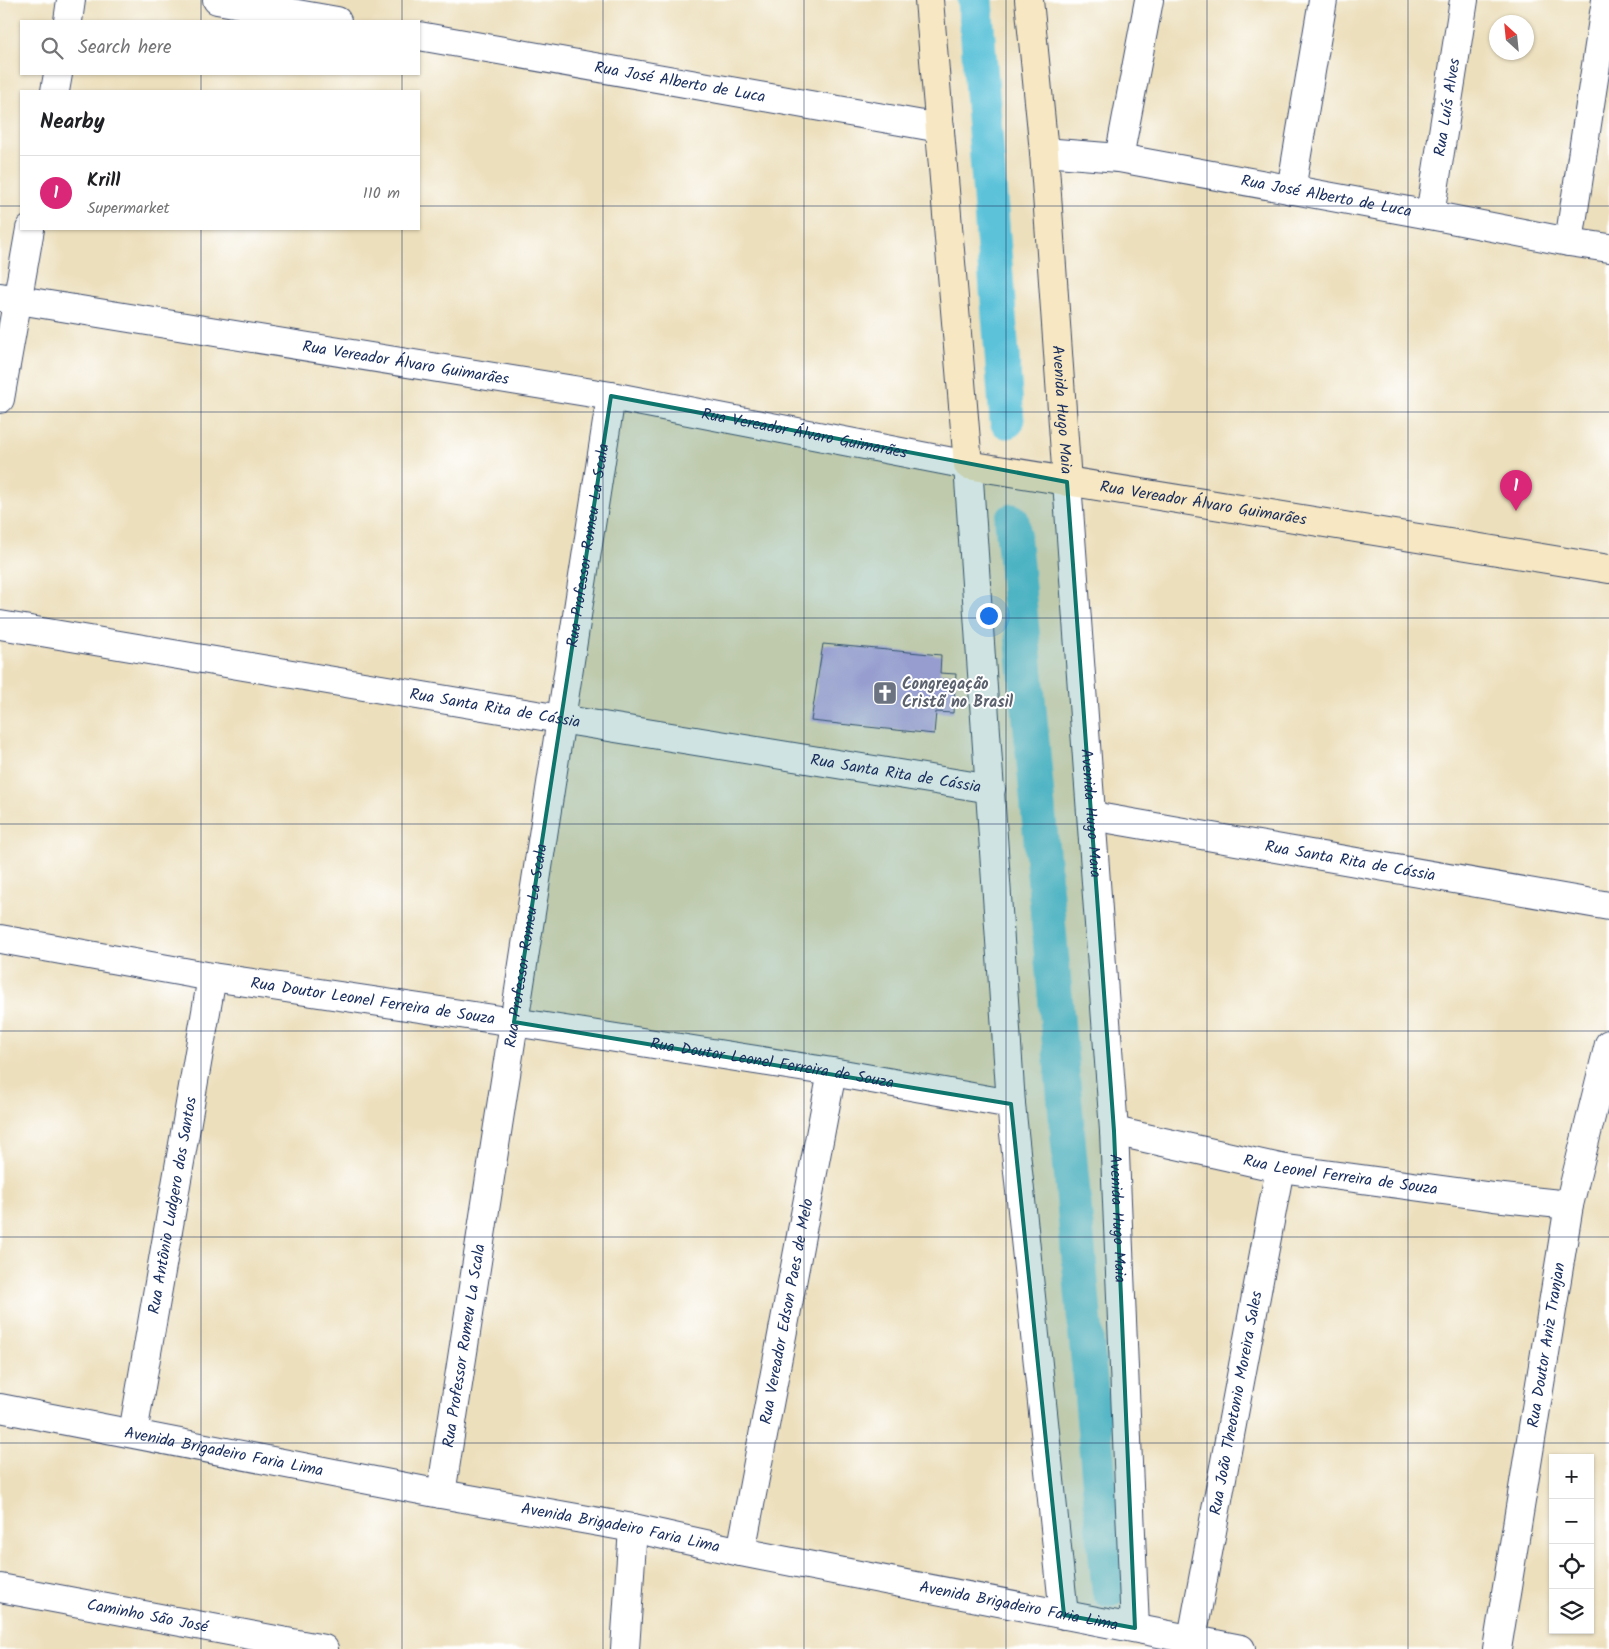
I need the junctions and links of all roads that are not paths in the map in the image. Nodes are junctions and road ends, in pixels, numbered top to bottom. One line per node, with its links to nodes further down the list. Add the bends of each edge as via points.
1 (72, 0): 9 (street)
2 (216, 0): 10 (street)
3 (930, 0): 14 (street)
4 (1028, 0): 15 (street, Avenida Hugo Maia)
5 (1149, 0): 16 (street)
6 (1322, 0): 17 (street)
7 (1464, 0): 18 (street, Rua Luís Alves)
8 (1603, 1): 20 (street)
9 (68, 20)
10 (331, 20)
11 (420, 36): 14 (street, Rua José Alberto de Luca)
12 (58, 75): 13 (street)
13 (55, 90)
14 (940, 128): 25 (street)
15 (1044, 152): 16 (street, Rua José Alberto de Luca); 26 (street, Avenida Hugo Maia)
16 (1119, 158): 17 (street, Rua José Alberto de Luca)
17 (1291, 190): 18 (street, Rua José Alberto de Luca)
18 (1430, 215): 20 (street, Rua José Alberto de Luca)
19 (30, 230): 22 (street)
20 (1569, 242): 21 (street, Rua José Alberto de Luca)
21 (1609, 248)
22 (8, 298): 23 (street, Rua Vereador Álvaro Guimarães); 24 (street)
23 (610, 396): 25 (street, Rua Vereador Álvaro Guimarães); 29 (street, Rua Professor Romeu La Scala)
24 (0, 399)
25 (979, 467): 26 (street, Rua Vereador Álvaro Guimarães); 30 (street)
26 (1067, 482): 27 (street, Rua Vereador Álvaro Guimarães); 31 (street, Avenida Hugo Maia)
27 (1609, 569)
28 (0, 625): 29 (street, Rua Santa Rita de Cássia)
29 (560, 719): 30 (street, Rua Santa Rita de Cássia); 35 (street, Rua Professor Romeu La Scala)
30 (990, 789): 38 (street)
31 (1092, 816): 32 (street, Rua Santa Rita de Cássia); 39 (street, Avenida Hugo Maia)
32 (1609, 906)
33 (0, 939): 34 (street, Rua Doutor Leonel Ferreira de Souza)
34 (212, 977): 35 (street, Rua Doutor Leonel Ferreira de Souza); 44 (street, Rua Antônio Ludgero dos Santos)
35 (514, 1022): 37 (street, Rua Doutor Leonel Ferreira de Souza); 45 (street, Rua Professor Romeu La Scala)
36 (1609, 1044): 40 (street, Rua Doutor Aniz Tranjan)
37 (832, 1072): 38 (street, Rua Doutor Leonel Ferreira de Souza); 47 (street, Rua Vereador Edson Paes de Melo)
38 (1011, 1104): 49 (street)
39 (1114, 1131): 41 (street, Rua Leonel Ferreira de Souza); 50 (street, Avenida Hugo Maia)
40 (1598, 1132): 42 (street, Rua Doutor Aniz Tranjan)
41 (1280, 1168): 42 (street, Rua Leonel Ferreira de Souza); 51 (street, Rua João Theotonio Moreira Sales)
42 (1569, 1205): 55 (street, Rua Doutor Aniz Tranjan)
43 (0, 1408): 44 (street, Avenida Brigadeiro Faria Lima)
44 (133, 1433): 45 (street, Avenida Brigadeiro Faria Lima)
45 (441, 1494): 46 (street, Avenida Brigadeiro Faria Lima)
46 (633, 1528): 47 (street, Avenida Brigadeiro Faria Lima); 53 (street)
47 (741, 1552): 49 (street, Avenida Brigadeiro Faria Lima)
48 (0, 1588): 52 (street, Caminho São José)
49 (1064, 1615): 50 (street, Avenida Brigadeiro Faria Lima)
50 (1136, 1628): 51 (street, Avenida Brigadeiro Faria Lima)
51 (1192, 1638): 54 (street, Avenida Brigadeiro Faria Lima)
52 (324, 1649)
53 (625, 1649)
54 (1241, 1649)
55 (1497, 1649)

